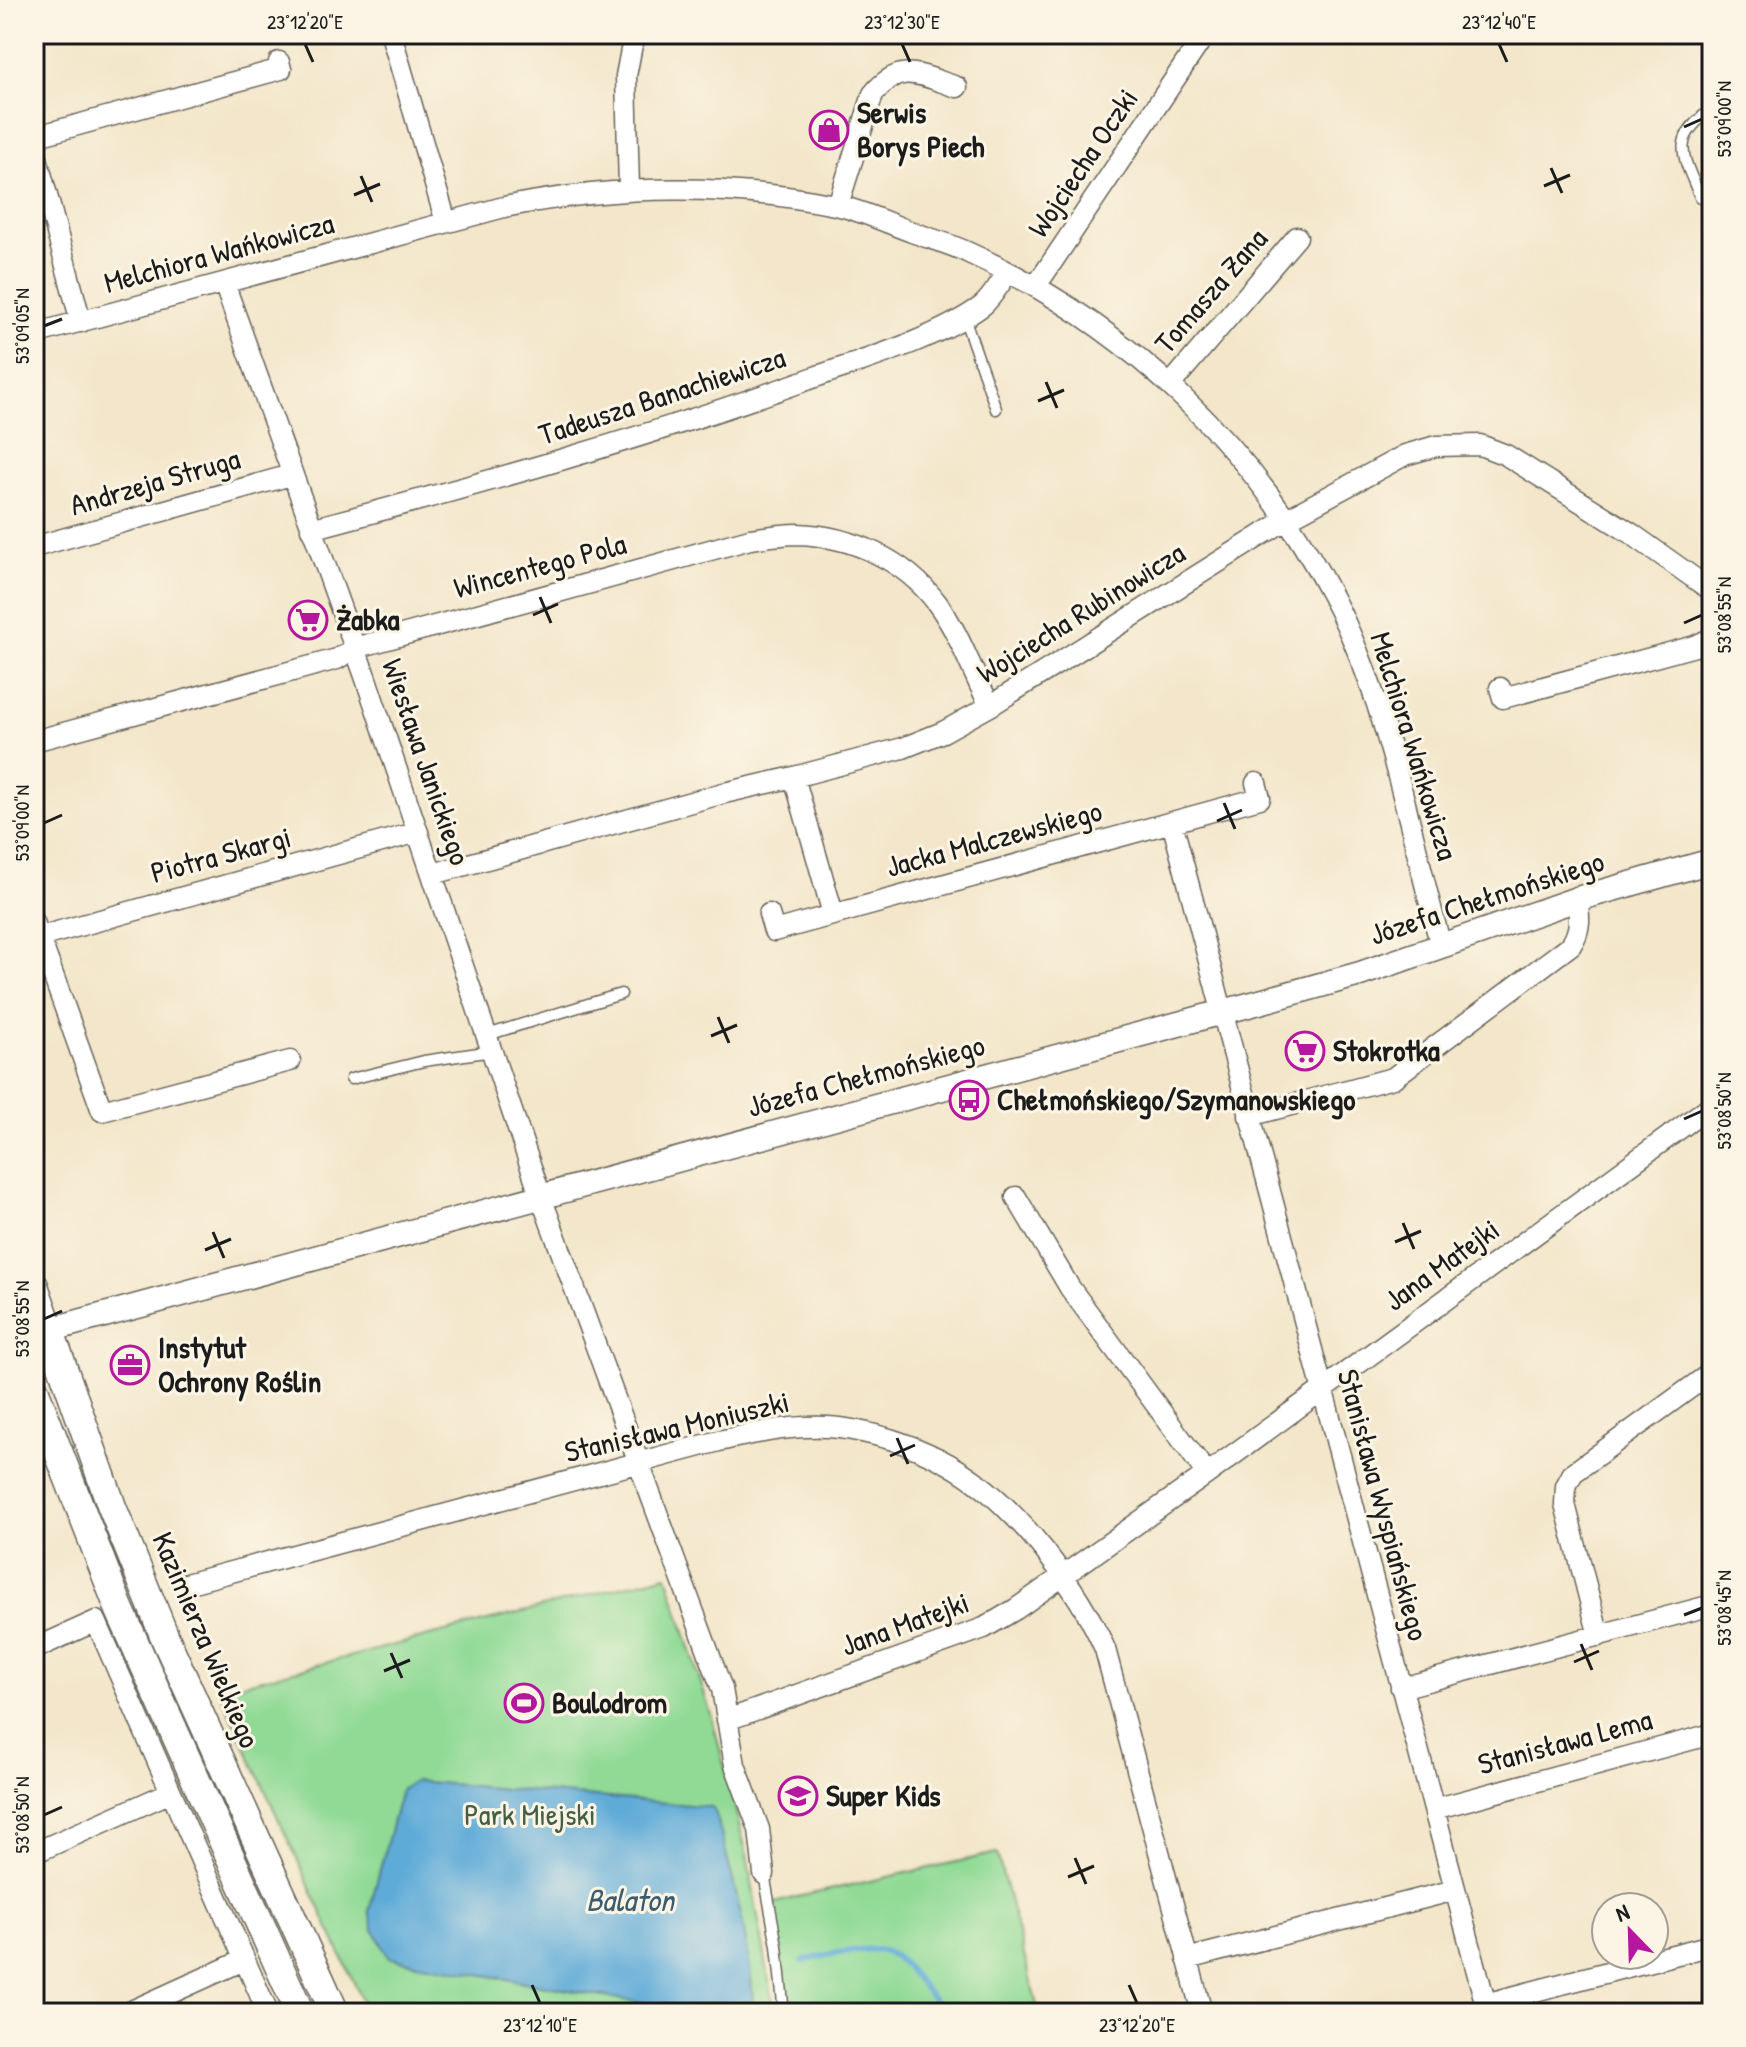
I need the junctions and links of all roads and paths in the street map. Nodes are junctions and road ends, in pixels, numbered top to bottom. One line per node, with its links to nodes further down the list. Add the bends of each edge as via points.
1 (392, 34): 12 (street)
2 (634, 34): 9 (street, via 626,76)
3 (1205, 34): 16 (street, Wojciecha Oczki)
4 (279, 62): 7 (street, via 281,69)
5 (957, 87): 11 (street, via 907,72 886,79 873,94)
6 (1712, 109): 10 (lane, via 1695,121 1683,143)
7 (34, 137)
8 (34, 147): 18 (street)
9 (629, 189): 11 (street, Melchiora Wańkowicza, via 736,192); 12 (street, Melchiora Wańkowicza, via 563,196)
10 (1700, 197)
11 (838, 205): 14 (street, Melchiora Wańkowicza, via 969,252)
12 (446, 222): 15 (street, Melchiora Wańkowicza)
13 (1297, 237): 20 (street, Tomasza Zana)
14 (1008, 272): 16 (street, Melchiora Wańkowicza); 17 (street, Tadeusza Banachiewicza, via 985,304)
15 (224, 283): 18 (street, Melchiora Wańkowicza); 22 (street, Wiesława Janickiego)
16 (1036, 286): 20 (street, Melchiora Wańkowicza)
17 (964, 317): 21 (lane); 24 (street, Tadeusza Banachiewicza, via 709,416)
18 (81, 322): 19 (street, Melchiora Wańkowicza)
19 (34, 334)
20 (1171, 384): 23 (street, Melchiora Wańkowicza)
21 (996, 409)
22 (291, 475): 24 (street, Wiesława Janickiego); 25 (street, Andrzeja Struga)
23 (1287, 519): 26 (street, Wojciecha Rubinowicza, via 1405,455 1436,446 1480,445 1506,455 1632,534); 30 (street, Wojciecha Rubinowicza); 42 (street, Melchiora Wańkowicza, via 1333,598 1364,668)
24 (311, 529): 28 (street, Wiesława Janickiego)
25 (34, 547)
26 (1712, 591)
27 (1712, 638): 29 (street, via 1503,698)
28 (355, 648): 30 (street, Wincentego Pola, via 750,539 797,534 866,547 905,570 936,602); 31 (street, Wincentego Pola, via 337,659); 35 (street, Wiesława Janickiego)
29 (1500, 688)
30 (990, 706): 32 (street, Wojciecha Rubinowicza, via 903,748)
31 (34, 741)
32 (794, 777): 37 (street, Wojciecha Rubinowicza); 40 (street)
33 (1256, 783): 34 (street, Jacka Malczewskiego, via 1260,798)
34 (1172, 822): 40 (street, Jacka Malczewskiego); 44 (street)
35 (418, 832): 37 (street, Wiesława Janickiego); 41 (street, Piotra Skargi)
36 (1712, 861): 38 (street, Józefa Chełmońskiego)
37 (433, 874): 45 (street, Wiesława Janickiego)
38 (1577, 899): 42 (street, Józefa Chełmońskiego); 49 (street, via 1581,919 1571,945 1393,1078)
39 (769, 914): 40 (street, Jacka Malczewskiego, via 774,931)
40 (833, 914)
41 (36, 930): 46 (street, via 102,1111)
42 (1441, 946): 44 (street, Józefa Chełmońskiego)
43 (621, 994): 45 (lane)
44 (1221, 1013): 49 (street, Stanisława Wyspiańskiego); 50 (street, Józefa Chełmońskiego)
45 (490, 1043): 47 (lane); 50 (street, Wiesława Janickiego)
46 (290, 1061)
47 (351, 1079)
48 (1712, 1105): 56 (street, Jana Matejki)
49 (1249, 1116): 56 (street, Stanisława Wyspiańskiego)
50 (541, 1197): 53 (street, Józefa Chełmońskiego); 57 (street, Wiesława Janickiego)
51 (1016, 1197): 58 (street, via 1070,1288)
52 (34, 1286): 53 (main road, Kazimierza Wielkiego)
53 (42, 1335): 79 (main road, Kazimierza Wielkiego, via 166,1640)
54 (1712, 1372): 62 (street, via 1573,1473 1566,1486 1565,1504)
55 (34, 1389): 78 (main road, via 119,1608)
56 (1322, 1390): 58 (street, Jana Matejki); 64 (street, Stanisława Wyspiańskiego)
57 (639, 1463): 59 (street, Stanisława Moniuszki, via 780,1428 830,1427 874,1434 962,1469 1015,1514); 60 (street, Stanisława Moniuszki); 65 (street, Wiesława Janickiego, via 722,1689)
58 (1207, 1474): 59 (street, Jana Matejki)
59 (1064, 1576): 65 (street, Jana Matejki, via 984,1628); 73 (street, Stanisława Moniuszki, via 1105,1649)
60 (186, 1584)
61 (1712, 1605): 62 (street)
62 (1599, 1636): 64 (street)
63 (34, 1649): 67 (street, via 96,1621)
64 (1401, 1688): 68 (street, Stanisława Wyspiańskiego)
65 (727, 1720): 70 (street, Wiesława Janickiego, via 735,1765 759,1829)
66 (1712, 1734): 68 (street, Stanisława Lema)
67 (171, 1792): 69 (street); 74 (street)
68 (1434, 1809): 71 (street, Stanisława Wyspiańskiego)
69 (34, 1853)
70 (764, 1874): 80 (lane)
71 (1455, 1890): 73 (street); 75 (street, Stanisława Wyspiańskiego)
72 (1712, 1945): 75 (street)
73 (1187, 1959): 81 (street, Stanisława Moniuszki)
74 (244, 1960): 76 (street); 77 (street)
75 (1487, 2009)
76 (127, 2013)
77 (268, 2013)
78 (300, 2013)
79 (335, 2013)
80 (784, 2013)
81 (1202, 2013)

